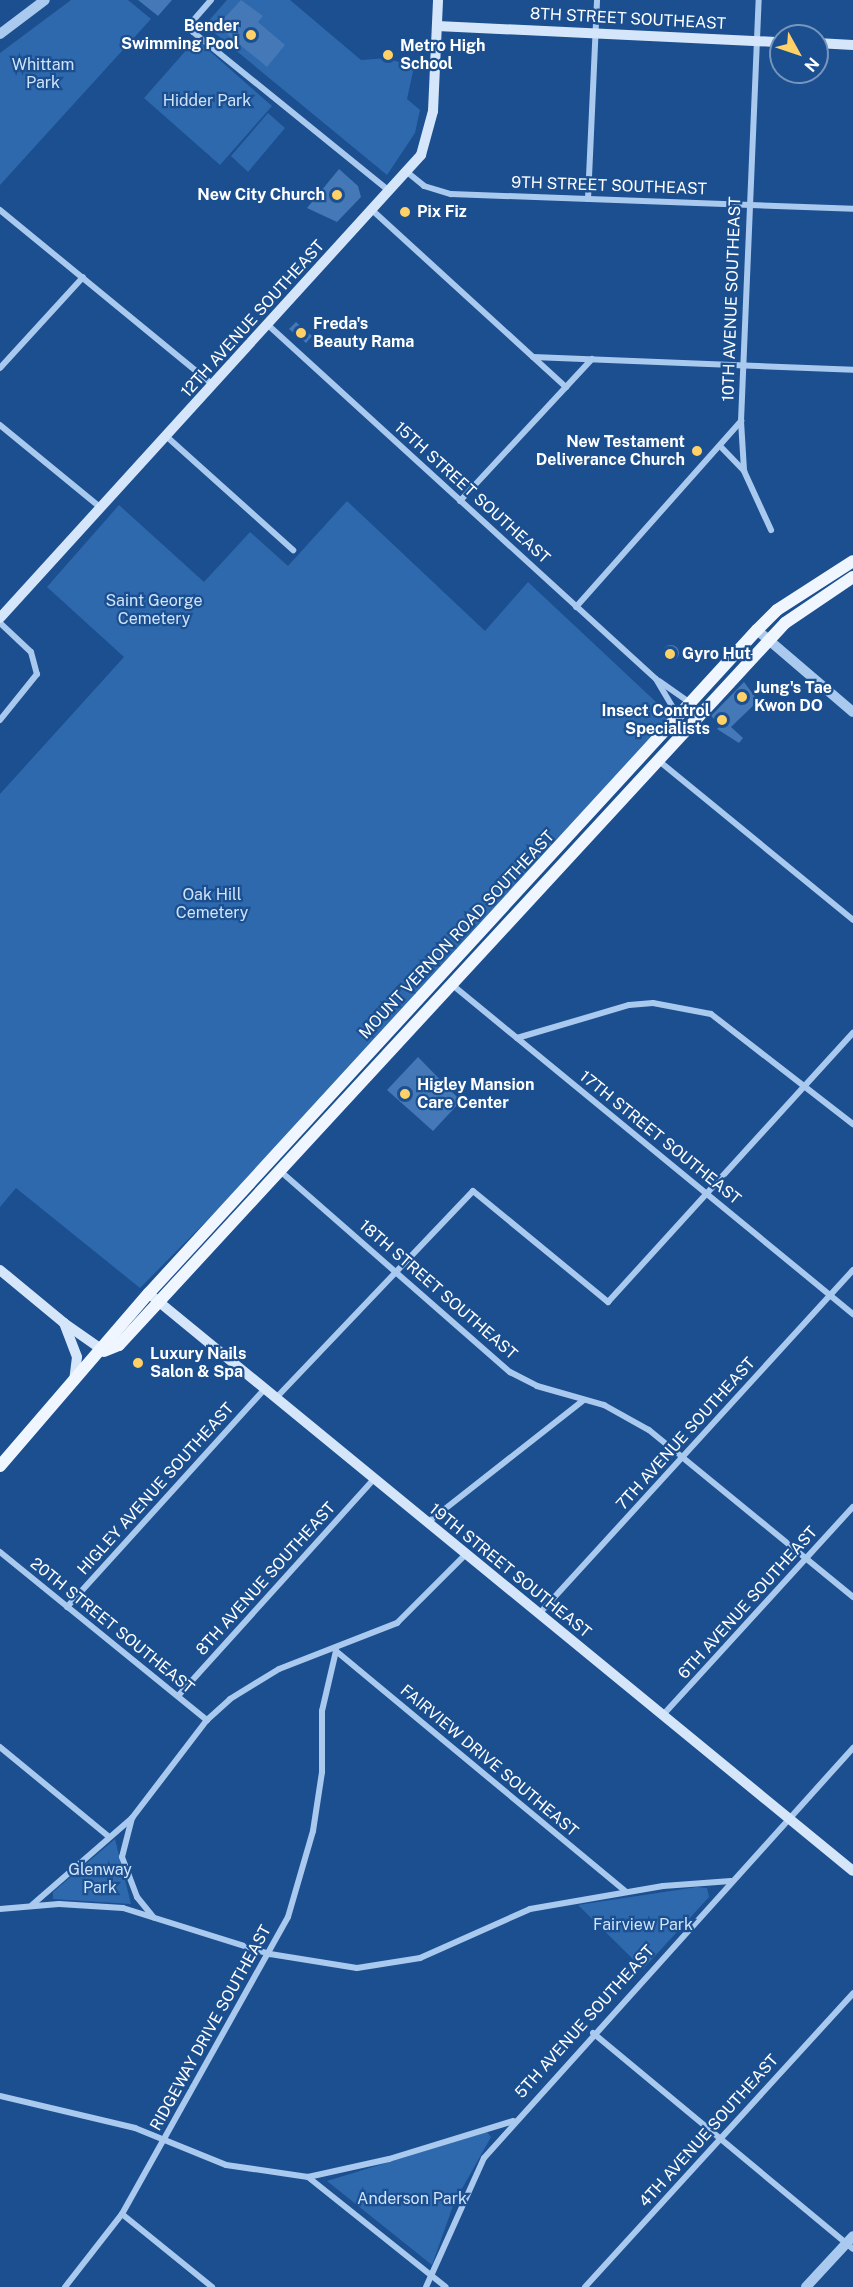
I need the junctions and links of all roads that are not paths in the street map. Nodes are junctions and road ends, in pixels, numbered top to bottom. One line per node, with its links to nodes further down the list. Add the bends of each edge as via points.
1 (45, 0): 8 (street)
2 (211, 0): 14 (street, via 189,25 314,134 340,150)
3 (438, 0): 6 (main road, 12TH AVENUE SOUTHEAST)
4 (597, 0): 7 (street)
5 (759, 0): 9 (street, 10TH AVENUE SOUTHEAST)
6 (437, 26): 7 (main road, 8TH STREET SOUTHEAST); 13 (main road, 12TH AVENUE SOUTHEAST, via 432,123 420,154)
7 (596, 33): 9 (main road, 8TH STREET SOUTHEAST); 15 (street)
8 (0, 34)
9 (757, 41): 10 (main road, 8TH STREET SOUTHEAST); 16 (street, 10TH AVENUE SOUTHEAST)
10 (769, 42)
11 (829, 44): 12 (main road)
12 (853, 45)
13 (406, 172): 14 (main road, 12TH AVENUE SOUTHEAST); 15 (street, 9TH STREET SOUTHEAST, via 424,186 451,194)
14 (389, 192): 19 (main road, 12TH AVENUE SOUTHEAST)
15 (588, 199): 16 (street, 9TH STREET SOUTHEAST)
16 (748, 204): 17 (street, 9TH STREET SOUTHEAST); 24 (street, 10TH AVENUE SOUTHEAST)
17 (853, 209)
18 (0, 210): 20 (street)
19 (372, 210): 21 (main road, 12TH AVENUE SOUTHEAST); 22 (street)
20 (83, 277): 25 (street); 27 (street)
21 (268, 325): 27 (main road, 12TH AVENUE SOUTHEAST); 34 (street, 15TH STREET SOUTHEAST)
22 (533, 357): 23 (street); 28 (street)
23 (592, 359): 24 (street); 28 (street)
24 (744, 366): 26 (street); 29 (street, 10TH AVENUE SOUTHEAST)
25 (0, 368)
26 (853, 370)
27 (213, 385): 31 (main road, 12TH AVENUE SOUTHEAST)
28 (566, 387): 34 (street)
29 (741, 421): 32 (street, 10TH AVENUE SOUTHEAST); 33 (street)
30 (0, 425): 35 (street)
31 (166, 436): 35 (main road, 12TH AVENUE SOUTHEAST); 37 (street)
32 (722, 448): 33 (street); 40 (street, 10TH AVENUE SOUTHEAST)
33 (744, 471): 36 (street)
34 (459, 501): 40 (street, 15TH STREET SOUTHEAST)
35 (101, 508): 41 (main road, 12TH AVENUE SOUTHEAST)
36 (771, 530)
37 (293, 550)
38 (853, 561): 43 (main road, MOUNT VERNON ROAD SOUTHEAST, via 777,610)
39 (853, 577): 44 (main road, MOUNT VERNON ROAD SOUTHEAST)
40 (576, 607): 45 (street, 15TH STREET SOUTHEAST)
41 (0, 618)
42 (0, 623): 49 (street, via 31,652 37,674)
43 (757, 630): 44 (street); 46 (main road, MOUNT VERNON ROAD SOUTHEAST)
44 (769, 640): 47 (street); 50 (main road, MOUNT VERNON ROAD SOUTHEAST)
45 (658, 681): 46 (street, 15TH STREET SOUTHEAST); 48 (street, 15TH STREET SOUTHEAST)
46 (690, 702): 48 (main road, MOUNT VERNON ROAD SOUTHEAST); 51 (main road)
47 (853, 712)
48 (678, 716): 64 (main road, MOUNT VERNON ROAD SOUTHEAST)
49 (0, 720)
50 (659, 761): 51 (main road, MOUNT VERNON ROAD SOUTHEAST); 52 (street)
51 (634, 789): 53 (main road, MOUNT VERNON ROAD SOUTHEAST)
52 (853, 920)
53 (450, 983): 55 (street, 17TH STREET SOUTHEAST); 58 (main road, MOUNT VERNON ROAD SOUTHEAST)
54 (853, 1033): 56 (street)
55 (517, 1038): 56 (street, via 629,1005 672,1006 727,1021); 59 (street, 17TH STREET SOUTHEAST)
56 (805, 1085): 57 (street); 59 (street)
57 (853, 1124)
58 (279, 1170): 62 (street, 18TH STREET SOUTHEAST); 64 (main road, MOUNT VERNON ROAD SOUTHEAST)
59 (706, 1194): 62 (street, via 608,1302 472,1191); 63 (street, 17TH STREET SOUTHEAST)
60 (0, 1270): 66 (main road)
61 (853, 1270): 63 (street, 7TH AVENUE SOUTHEAST)
62 (395, 1272): 70 (street); 71 (street, 18TH STREET SOUTHEAST, via 510,1372)
63 (830, 1295): 65 (street, 17TH STREET SOUTHEAST); 72 (street, 7TH AVENUE SOUTHEAST)
64 (154, 1297): 67 (main road, MOUNT VERNON ROAD SOUTHEAST, via 119,1345); 69 (main road, 19TH STREET SOUTHEAST)
65 (853, 1314)
66 (64, 1323): 67 (main road); 68 (main road, via 77,1357)
67 (104, 1351): 68 (main road, MOUNT VERNON ROAD SOUTHEAST)
68 (73, 1384): 73 (main road, MOUNT VERNON ROAD SOUTHEAST)
69 (264, 1390): 70 (main road, 19TH STREET SOUTHEAST); 81 (street, HIGLEY AVENUE SOUTHEAST)
70 (275, 1399): 74 (main road, 19TH STREET SOUTHEAST)
71 (584, 1400): 72 (street, 18TH STREET SOUTHEAST, via 649,1430); 76 (street)
72 (683, 1458): 79 (street, 18TH STREET SOUTHEAST); 82 (street, 7TH AVENUE SOUTHEAST)
73 (0, 1466)
74 (374, 1479): 76 (main road, 19TH STREET SOUTHEAST); 84 (street, 8TH AVENUE SOUTHEAST)
75 (853, 1507): 79 (street, 6TH AVENUE SOUTHEAST)
76 (427, 1523): 78 (main road, 19TH STREET SOUTHEAST)
77 (0, 1552): 81 (street, 20TH STREET SOUTHEAST)
78 (465, 1555): 82 (main road, 19TH STREET SOUTHEAST); 83 (street, via 411,1612)
79 (806, 1559): 80 (street, 18TH STREET SOUTHEAST); 85 (street, 6TH AVENUE SOUTHEAST)
80 (853, 1597)
81 (67, 1607): 84 (street, 20TH STREET SOUTHEAST)
82 (539, 1614): 85 (main road, 19TH STREET SOUTHEAST)
83 (336, 1651): 86 (street, via 254,1682); 94 (street, FAIRVIEW DRIVE SOUTHEAST); 98 (street, RIDGEWAY DRIVE SOUTHEAST, via 326,1684 322,1772 311,1842 288,1917)
84 (178, 1696): 86 (street, 20TH STREET SOUTHEAST)
85 (662, 1716): 90 (main road, 19TH STREET SOUTHEAST)
86 (207, 1720): 89 (street)
87 (0, 1747): 91 (street)
88 (853, 1748): 90 (street, 5TH AVENUE SOUTHEAST)
89 (132, 1818): 91 (street); 97 (street, via 122,1857 136,1897)
90 (789, 1819): 92 (main road, 19TH STREET SOUTHEAST); 93 (street, 5TH AVENUE SOUTHEAST)
91 (108, 1836): 95 (street)
92 (853, 1871)
93 (731, 1881): 94 (street); 100 (street, 5TH AVENUE SOUTHEAST)
94 (626, 1892): 98 (street, via 530,1909 420,1958 389,1966 330,1965)
95 (32, 1905): 96 (street); 97 (street, via 93,1905)
96 (0, 1909)
97 (153, 1917): 98 (street)
98 (270, 1954): 104 (street, RIDGEWAY DRIVE SOUTHEAST)
99 (853, 1993): 103 (street, 4TH AVENUE SOUTHEAST)
100 (593, 2033): 102 (street, 5TH AVENUE SOUTHEAST); 103 (street)
101 (0, 2096): 104 (street)
102 (514, 2121): 105 (street, via 389,2159); 108 (street, 5TH AVENUE SOUTHEAST, via 468,2186)
103 (720, 2137): 107 (street); 113 (street, 4TH AVENUE SOUTHEAST)
104 (165, 2138): 105 (street, via 226,2164); 106 (street, RIDGEWAY DRIVE SOUTHEAST)
105 (308, 2176): 108 (street)
106 (122, 2214): 109 (street, RIDGEWAY DRIVE SOUTHEAST); 110 (street)
107 (851, 2242): 114 (street)
108 (435, 2278): 111 (street, 5TH AVENUE SOUTHEAST); 112 (street)
109 (65, 2287)
110 (212, 2287)
111 (426, 2287)
112 (446, 2287)
113 (585, 2287)
114 (806, 2287)

